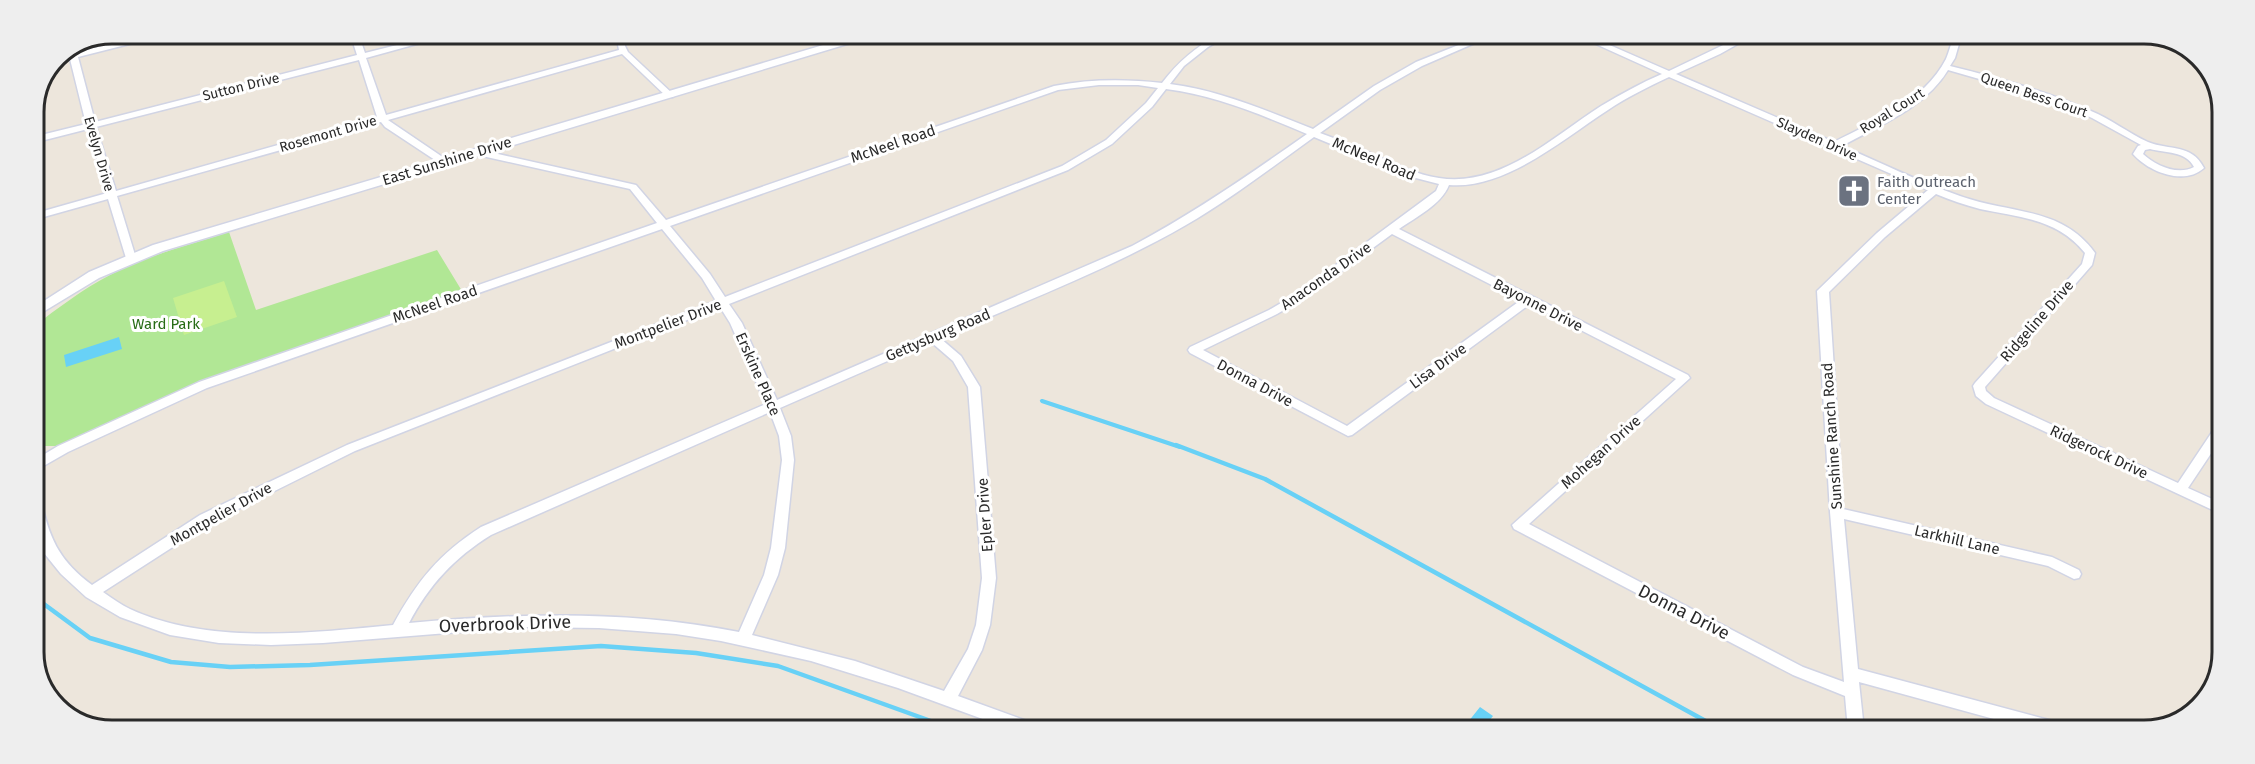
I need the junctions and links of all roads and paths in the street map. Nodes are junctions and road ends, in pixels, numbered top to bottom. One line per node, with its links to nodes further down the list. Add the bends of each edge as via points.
1 (118, 43): 11 (street)
2 (357, 43): 14 (street)
3 (413, 43): 14 (street, Sutton Drive)
4 (621, 43): 12 (street)
5 (842, 43): 18 (street, East Sunshine Drive)
6 (1212, 43): 17 (street, Montpelier Drive, via 1193,54)
7 (1471, 43): 21 (street, Gettysburg Road, via 1401,74)
8 (1598, 43): 16 (street, Slayden Drive)
9 (1734, 43): 16 (street, McNeel Road)
10 (1955, 43): 15 (street, Royal Court)
11 (84, 50)
12 (624, 51): 18 (street); 19 (street, Rosemont Drive)
13 (73, 56): 20 (street, Evelyn Drive)
14 (362, 56): 19 (street); 20 (street, Sutton Drive)
15 (1946, 67): 23 (street, Royal Court, via 1917,98); 24 (street, Queen Bess Court, via 2058,100)
16 (1670, 74): 23 (street, Slayden Drive); 27 (street, McNeel Road, via 1621,98 1504,172 1483,180)
17 (1164, 84): 21 (street, McNeel Road, via 1221,98); 31 (street, McNeel Road, via 1105,81 1045,92); 36 (street, Montpelier Drive, via 1136,119 1109,142 1065,168)
18 (670, 95): 25 (street, East Sunshine Drive)
19 (382, 118): 26 (street); 29 (street, Rosemont Drive)
20 (91, 125): 22 (street, Sutton Drive); 29 (street, Evelyn Drive)
21 (1312, 133): 27 (street, McNeel Road, via 1410,175); 38 (street, Gettysburg Road, via 1184,222 1136,248)
22 (43, 137)
23 (1834, 146): 28 (street, Slayden Drive)
24 (2150, 146): 24 (street, Queen Bess Court, via 2140,148 2138,154 2155,166 2187,173 2199,168 2187,154)
25 (476, 152): 26 (street, East Sunshine Drive); 31 (street, Erskine Place, via 633,187)
26 (444, 162): 34 (street, East Sunshine Drive)
27 (1445, 182): 32 (street, Anaconda Drive, via 1433,200)
28 (1934, 190): 33 (street, Slayden Drive, via 1979,205 2044,219 2070,232); 48 (street, Sunshine Ranch Road, via 1823,291)
29 (111, 195): 30 (street, Rosemont Drive); 34 (street, Evelyn Drive)
30 (43, 214)
31 (664, 225): 36 (street, Erskine Place); 45 (street, McNeel Road, via 203,385)
32 (1392, 230): 35 (street, Bayonne Drive); 39 (street, Anaconda Drive, via 1302,295)
33 (2086, 247): 41 (street, Ridgeline Drive, via 2090,253 2087,264 1979,387)
34 (131, 258): 37 (street, East Sunshine Drive)
35 (1528, 300): 40 (street, Bayonne Drive); 43 (street, Lisa Drive)
36 (723, 302): 42 (street, Erskine Place); 52 (street, Montpelier Drive, via 303,470 205,519)
37 (43, 307)
38 (933, 337): 42 (street, Gettysburg Road); 57 (street, Epler Drive, via 957,359 974,387 989,578 983,625 975,650)
39 (1194, 350): 43 (street, Donna Drive)
40 (1684, 378): 49 (street, Mohegan Drive)
41 (1980, 393): 46 (street, Ridgerock Drive)
42 (772, 406): 53 (street, Gettysburg Road, via 467,542 428,576); 54 (street, Erskine Place, via 785,436 788,460 778,548 771,575)
43 (1348, 432)
44 (2212, 442): 46 (street)
45 (44, 461)
46 (2180, 490): 47 (street, Ridgerock Drive)
47 (2212, 505)
48 (1837, 512): 51 (street, Larkhill Lane, via 2052,562); 55 (street, Sunshine Ranch Road)
49 (1519, 525): 56 (street, Donna Drive, via 1798,671)
50 (44, 537): 52 (street, Overbrook Drive, via 66,572)
51 (2074, 574)
52 (91, 593): 53 (street, Overbrook Drive, via 148,621 225,637 269,639)
53 (398, 630): 54 (street, Overbrook Drive, via 535,620 678,628)
54 (742, 639): 57 (street, Overbrook Drive, via 842,662)
55 (1852, 674): 56 (street, Sunshine Ranch Road); 60 (street)
56 (1853, 692): 59 (street, Sunshine Ranch Road)
57 (948, 699): 58 (street, Overbrook Drive)
58 (1005, 720)
59 (1855, 720)
60 (2023, 720)

